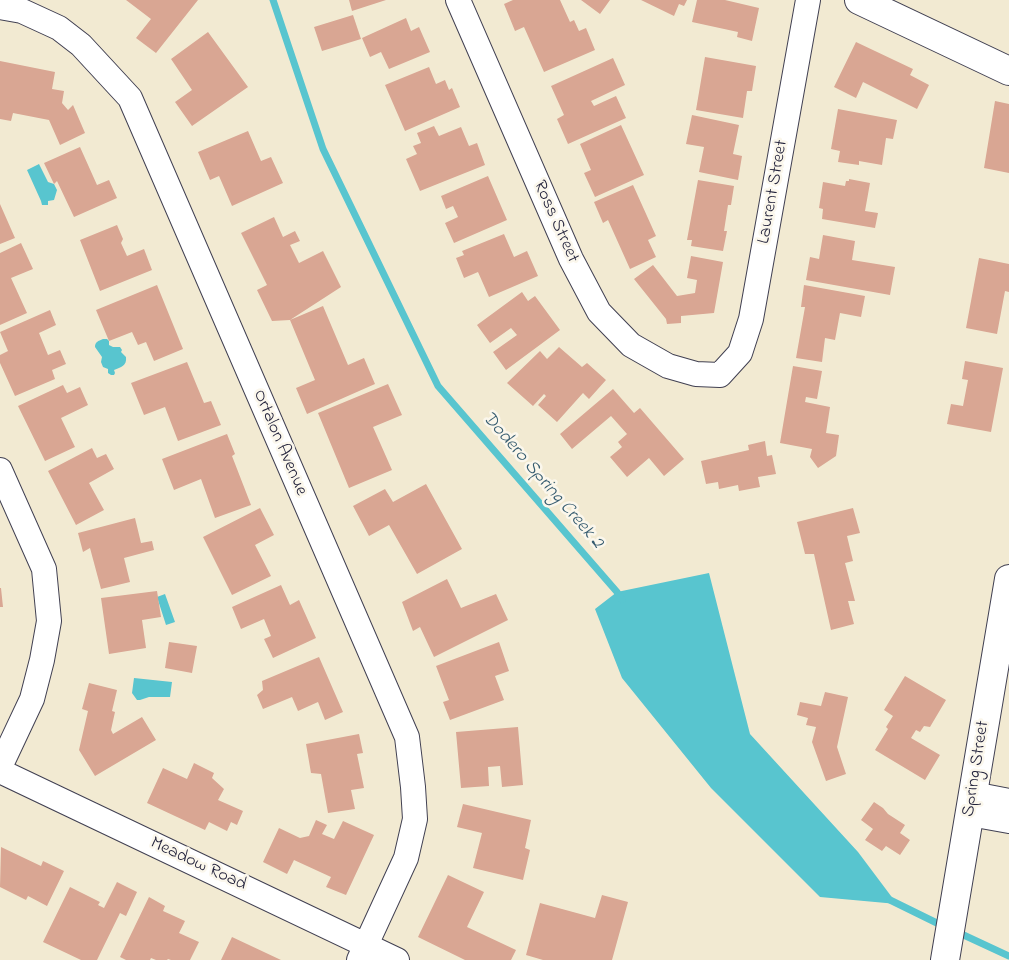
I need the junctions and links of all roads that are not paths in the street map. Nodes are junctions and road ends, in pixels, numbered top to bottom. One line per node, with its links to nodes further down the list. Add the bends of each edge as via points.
1 (458, 0): 6 (street, Ross Street, via 567,250 598,312 631,345 668,366 696,374)
2 (808, 0): 6 (street, Laurent Street, via 751,319 740,353)
3 (859, 0): 5 (street)
4 (0, 7): 14 (street, Ortalon Avenue, via 22,11 59,28 81,46 130,98 407,737 415,819 406,858)
5 (1009, 71)
6 (720, 375)
7 (0, 470): 9 (street, via 44,569 49,622 32,699)
8 (1009, 578): 12 (street, Spring Street)
9 (0, 767)
10 (0, 771): 14 (street, Meadow Road)
11 (1009, 801): 12 (street)
12 (971, 804): 13 (street); 16 (street, Spring Street)
13 (1009, 821)
14 (362, 953): 15 (street, Meadow Road)
15 (396, 960)
16 (945, 960)

